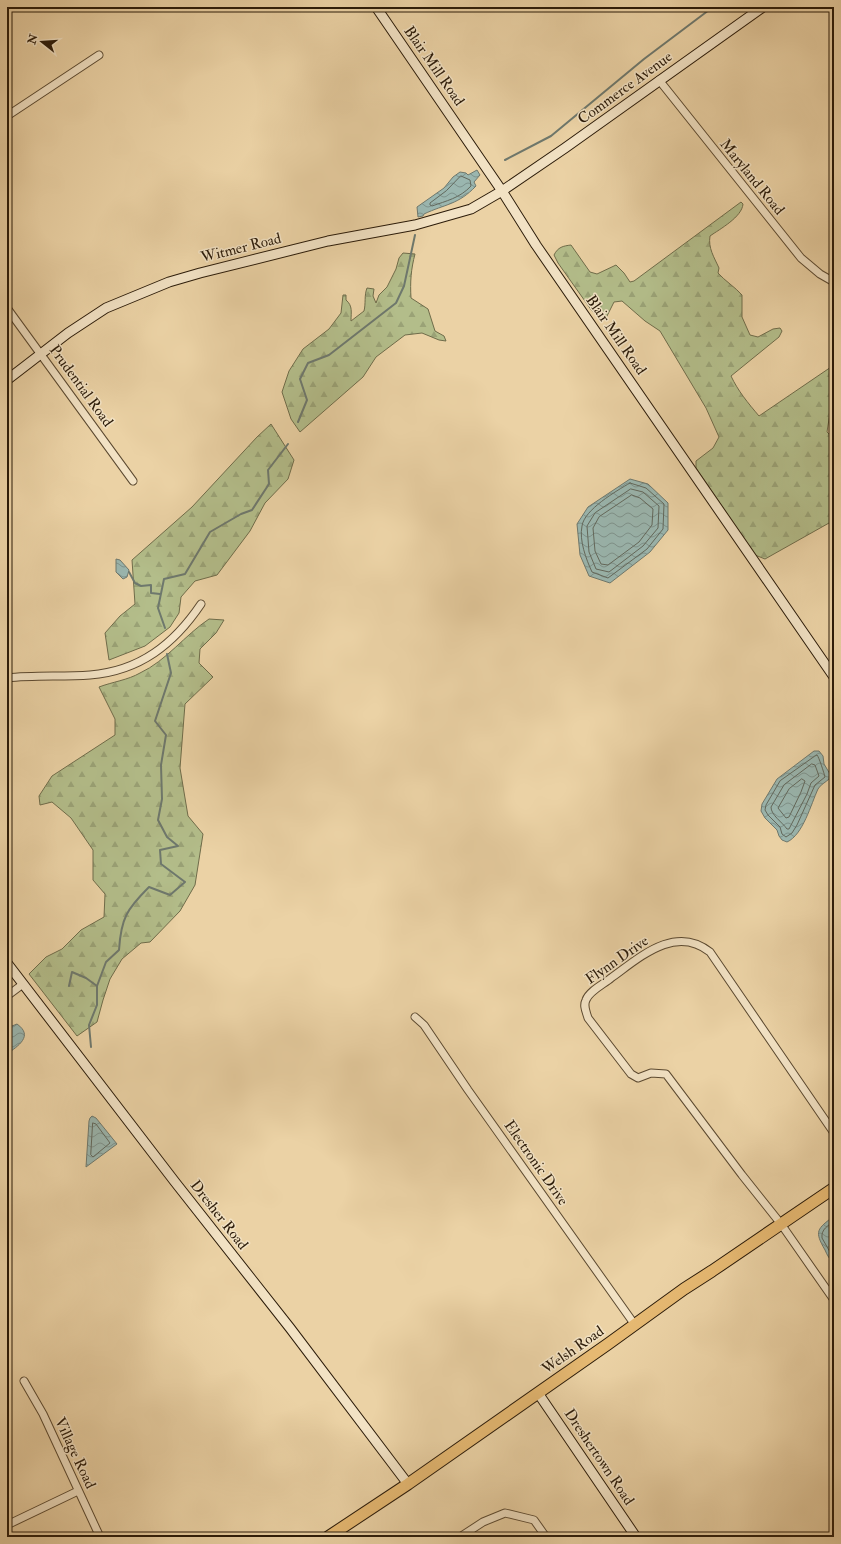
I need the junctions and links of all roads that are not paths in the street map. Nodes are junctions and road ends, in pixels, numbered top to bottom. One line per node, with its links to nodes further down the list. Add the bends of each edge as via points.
1 (376, 7): 6 (main road, Blair Mill Road)
2 (763, 7): 4 (main road, Commerce Avenue)
3 (99, 55): 5 (street)
4 (659, 80): 6 (main road, Commerce Avenue); 7 (street, Maryland Road, via 801,258)
5 (7, 116)
6 (502, 191): 9 (main road, Witmer Road, via 471,209 419,224 328,241 169,282 106,308); 13 (main road, Blair Mill Road, via 536,245)
7 (834, 282)
8 (7, 308): 9 (street, Prudential Road)
9 (41, 354): 10 (main road, Witmer Road); 11 (street, Prudential Road)
10 (7, 380)
11 (133, 481)
12 (201, 604): 14 (street, via 178,633 159,650 131,665 91,675)
13 (834, 677)
14 (7, 678)
15 (7, 963): 16 (main road, Dresher Road)
16 (23, 984): 17 (street); 26 (main road, Dresher Road)
17 (7, 996)
18 (415, 1016): 23 (street, Electronic Drive, via 424,1025)
19 (834, 1133): 21 (street, Flynn Drive, via 710,952 704,948 682,941 662,945 648,952 588,996 584,1007 588,1018 631,1074 638,1078 651,1073 666,1074)
20 (834, 1188): 21 (main road, Welsh Road)
21 (781, 1224): 22 (street); 23 (main road, Welsh Road)
22 (834, 1300)
23 (635, 1325): 25 (main road, Welsh Road)
24 (24, 1381): 27 (street, Village Road, via 43,1414)
25 (538, 1393): 26 (main road, Welsh Road); 33 (main road, Dreshertown Road)
26 (408, 1484): 30 (main road, Welsh Road)
27 (78, 1491): 28 (street); 29 (street, Village Road)
28 (7, 1524)
29 (100, 1537)
30 (328, 1537)
31 (461, 1537): 32 (street, via 483,1522 505,1513 534,1520)
32 (546, 1537)
33 (636, 1537)

